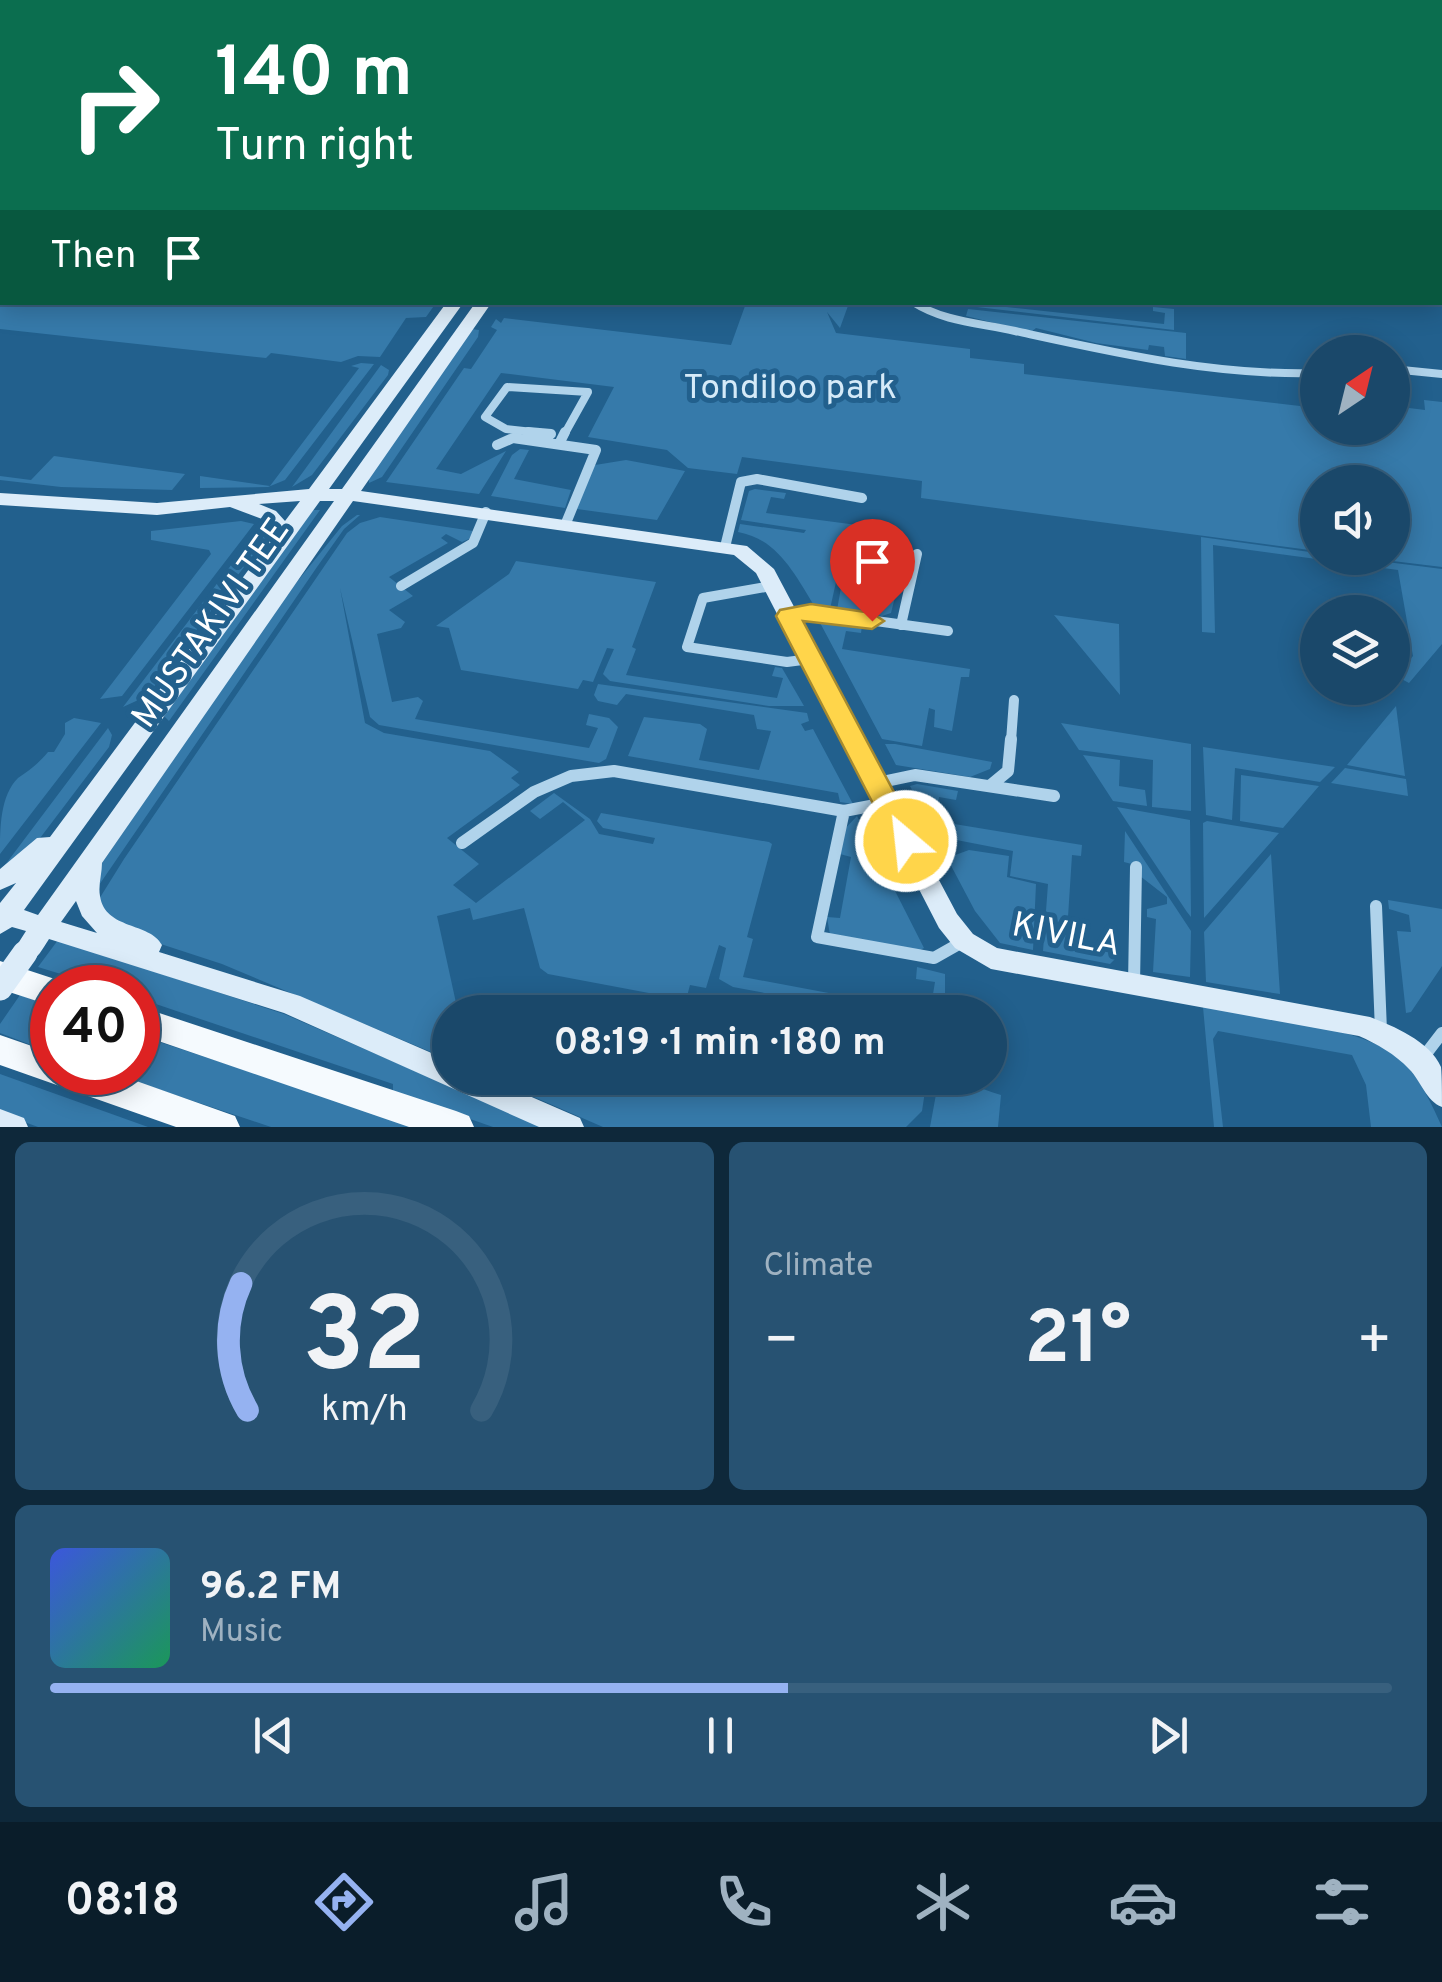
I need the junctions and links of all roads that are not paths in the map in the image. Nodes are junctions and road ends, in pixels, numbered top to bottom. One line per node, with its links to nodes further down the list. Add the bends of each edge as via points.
1 (454, 305): 10 (main road, MUSTAKIVI TEE)
2 (482, 305): 11 (main road, MUSTAKIVI TEE)
3 (918, 305): 5 (street, via 943,317 1098,351)
4 (1410, 371): 6 (street)
5 (1300, 373)
6 (1442, 374)
7 (551, 434): 9 (street, via 491,425 485,417 507,386 588,392)
8 (497, 444): 9 (street, via 512,438)
9 (560, 444): 17 (street, via 596,450)
10 (314, 495): 11 (main road, KIVILA); 15 (main road, KIVILA); 19 (main road, MUSTAKIVI TEE)
11 (348, 495): 14 (main road, KIVILA); 18 (main road, MUSTAKIVI TEE)
12 (0, 498): 15 (main road, KIVILA, via 113,508)
13 (862, 498): 20 (street, via 757,479 741,482)
14 (392, 500): 16 (main road, KIVILA); 18 (main road, via 360,509)
15 (222, 503): 19 (main road, via 272,515)
16 (486, 512): 17 (main road, KIVILA); 22 (street, via 473,542)
17 (566, 524): 20 (main road, KIVILA)
18 (316, 539): 34 (main road, MUSTAKIVI TEE)
19 (280, 542): 33 (main road, MUSTAKIVI TEE)
20 (725, 547): 23 (main road, KIVILA, via 754,558)
21 (917, 554): 25 (street)
22 (401, 586)
23 (771, 586): 24 (main road, KIVILA); 27 (street, via 703,598 687,647 786,662)
24 (788, 616): 25 (street, via 811,612); 27 (main road, KIVILA)
25 (901, 626): 26 (street)
26 (948, 631)
27 (810, 658): 30 (main road, KIVILA)
28 (1014, 700): 29 (street, via 1008,771)
29 (991, 786): 30 (street, via 915,775); 31 (street)
30 (881, 793): 32 (street); 41 (main road, KIVILA)
31 (1054, 796)
32 (844, 811): 35 (street, via 614,770 571,776 534,792); 41 (street, via 817,936 934,958)
33 (78, 817): 37 (main road); 39 (main road, MUSTAKIVI TEE)
34 (104, 839): 40 (main road, MUSTAKIVI TEE); 46 (main road, via 86,889 87,904 105,927)
35 (462, 844)
36 (1136, 866): 43 (street)
37 (0, 880)
38 (1376, 906): 48 (street)
39 (2, 917): 40 (main road)
40 (44, 926): 45 (main road, MUSTAKIVI TEE, bridge); 46 (main road)
41 (964, 941): 43 (main road, KIVILA, via 990,958)
42 (0, 975): 44 (main road)
43 (1134, 984): 48 (main road, KIVILA)
44 (30, 985)
45 (0, 988)
46 (242, 988): 53 (main road)
47 (160, 1027): 60 (main road)
48 (1381, 1032): 52 (main road, KIVILA)
49 (1442, 1033): 52 (street)
50 (0, 1050): 51 (main road)
51 (30, 1060)
52 (1421, 1060): 54 (main road)
53 (432, 1066)
54 (1442, 1094)
55 (131, 1095): 59 (main road)
56 (498, 1095): 61 (main road)
57 (0, 1124): 58 (main road)
58 (13, 1127)
59 (222, 1127)
60 (456, 1127)
61 (570, 1127)

